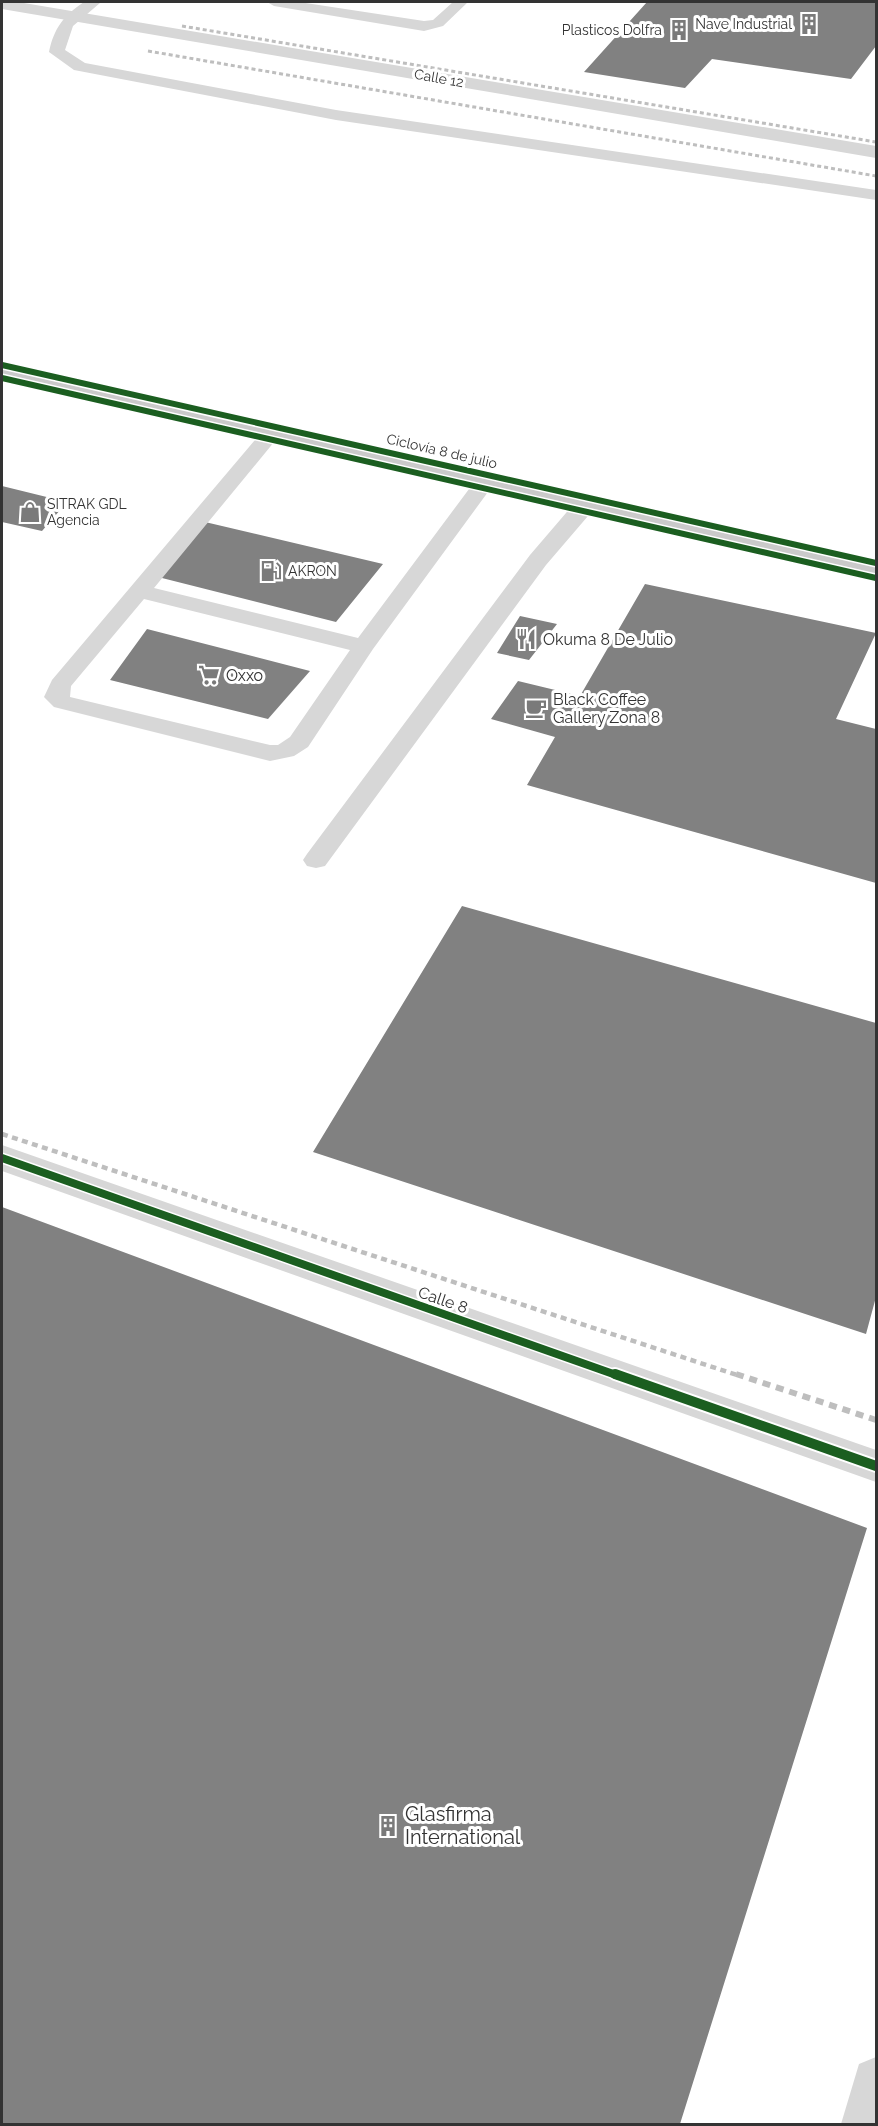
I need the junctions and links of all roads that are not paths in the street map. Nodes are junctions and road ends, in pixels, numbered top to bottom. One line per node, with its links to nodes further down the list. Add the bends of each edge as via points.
1 (274, 2): 4 (lane)
2 (461, 2): 4 (lane, via 438,23 424,26)
3 (15, 4): 5 (street, Calle 12)
4 (301, 4)
5 (82, 7): 6 (street, Calle 12); 7 (street, Calle 12); 8 (lane, via 60,33 57,52 80,67 336,114)
6 (560, 80)
7 (876, 152)
8 (876, 195)
9 (2, 371): 10 (main road)
10 (272, 432): 11 (main road); 14 (lane)
11 (485, 481): 12 (main road); 15 (lane)
12 (586, 504): 13 (main road); 16 (lane, via 538,560)
13 (876, 570)
14 (140, 591): 15 (lane); 15 (lane, via 60,685 56,697 62,702 257,751 281,753 299,742)
15 (364, 646)
16 (316, 860)
17 (2, 1158): 18 (street, Calle 8)
18 (876, 1466)
19 (876, 2081): 20 (street)
20 (864, 2124)

